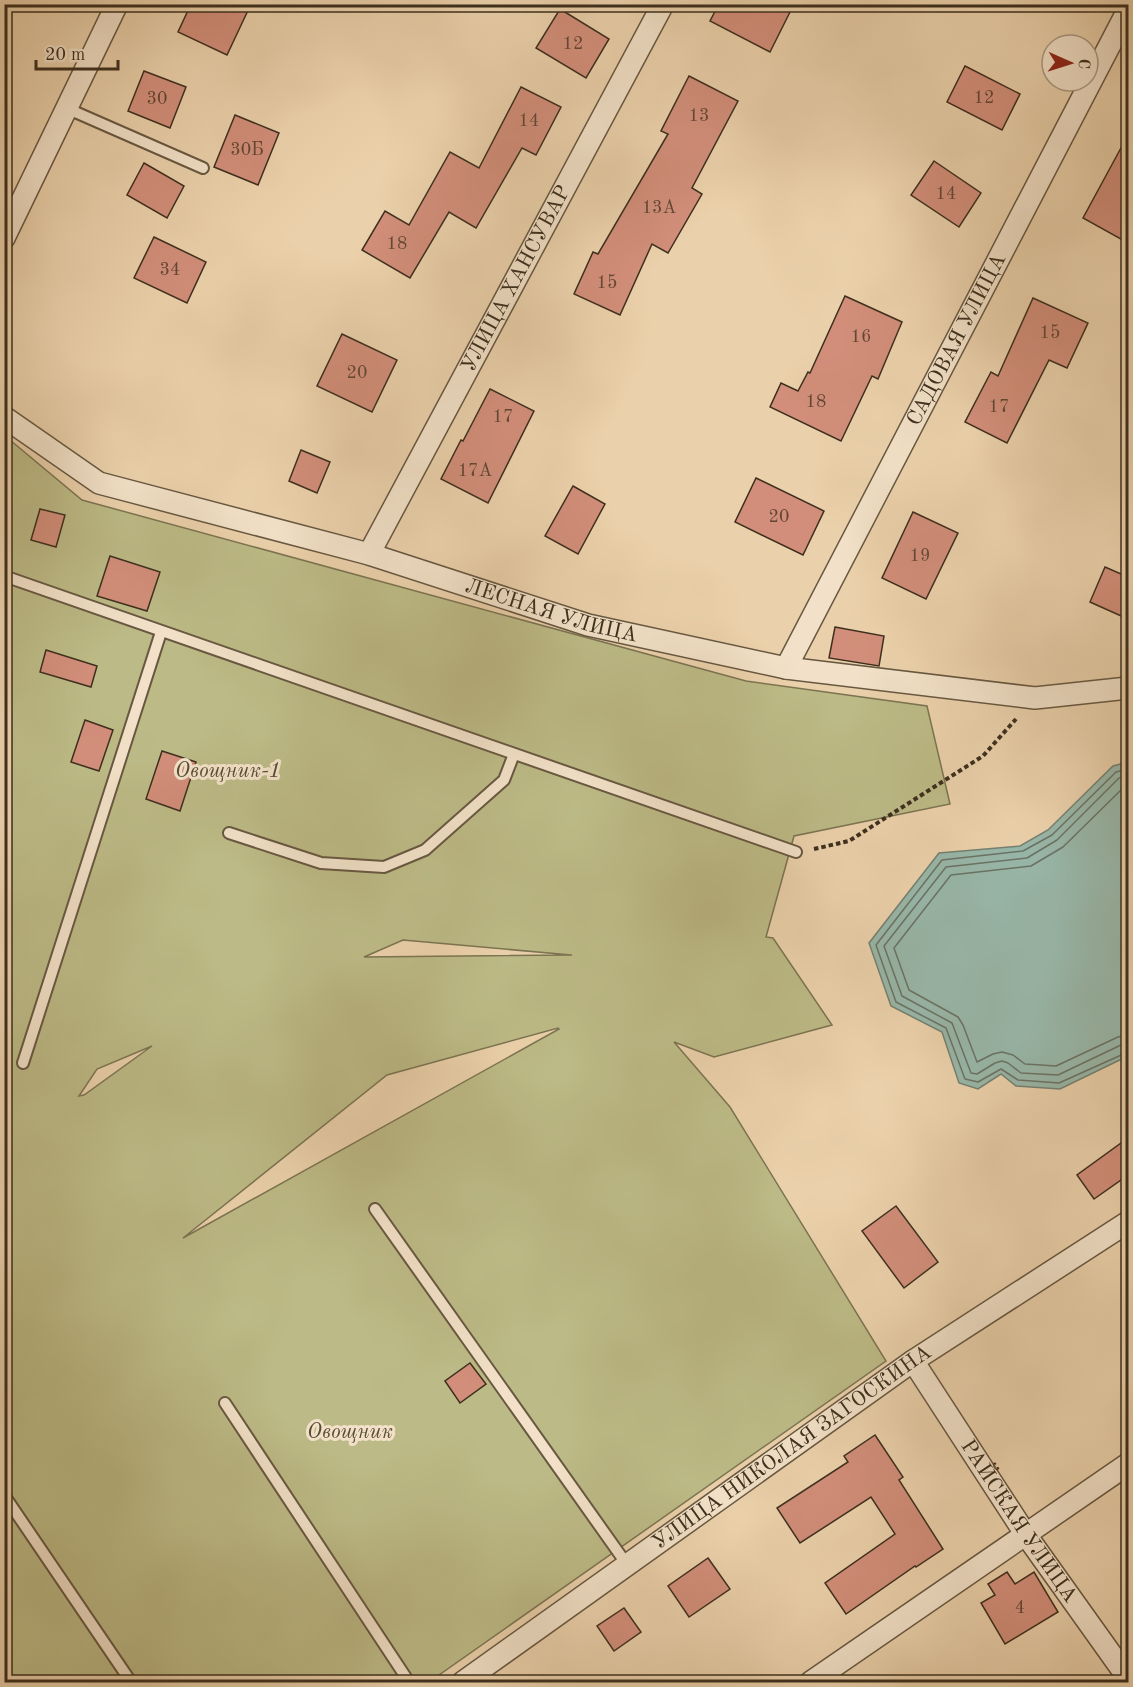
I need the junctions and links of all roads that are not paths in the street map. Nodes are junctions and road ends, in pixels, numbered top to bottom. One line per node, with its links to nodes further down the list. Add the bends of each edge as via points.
1 (117, 4): 4 (street)
2 (663, 4): 8 (street, УЛИЦА ХАНСУВАР)
3 (1128, 10): 11 (street, САДОВАЯ УЛИЦА)
4 (66, 108): 5 (lane); 6 (street)
5 (203, 168)
6 (4, 238)
7 (4, 417): 8 (street, ЛЕСНАЯ УЛИЦА, via 99,483)
8 (369, 554): 11 (street, ЛЕСНАЯ УЛИЦА, via 588,626)
9 (4, 576): 10 (lane)
10 (161, 632): 13 (lane); 16 (lane)
11 (786, 668): 12 (street, ЛЕСНАЯ УЛИЦА, via 1035,698)
12 (1128, 688)
13 (514, 754): 14 (lane, via 504,780 425,850 384,867 321,863); 15 (lane)
14 (229, 833)
15 (796, 852)
16 (23, 1063)
17 (375, 1209): 24 (lane)
18 (1128, 1222): 19 (street, УЛИЦА НИКОЛАЯ ЗАГОСКИНА)
19 (913, 1361): 23 (street, РАЙСКАЯ УЛИЦА); 24 (street, УЛИЦА НИКОЛАЯ ЗАГОСКИНА)
20 (225, 1403): 27 (lane)
21 (1128, 1464): 23 (street)
22 (4, 1495): 26 (lane)
23 (1026, 1535): 25 (street, РАЙСКАЯ УЛИЦА); 29 (street)
24 (628, 1566): 28 (street, УЛИЦА НИКОЛАЯ ЗАГОСКИНА)
25 (1128, 1678)
26 (131, 1683)
27 (409, 1683)
28 (462, 1683)
29 (811, 1683)

